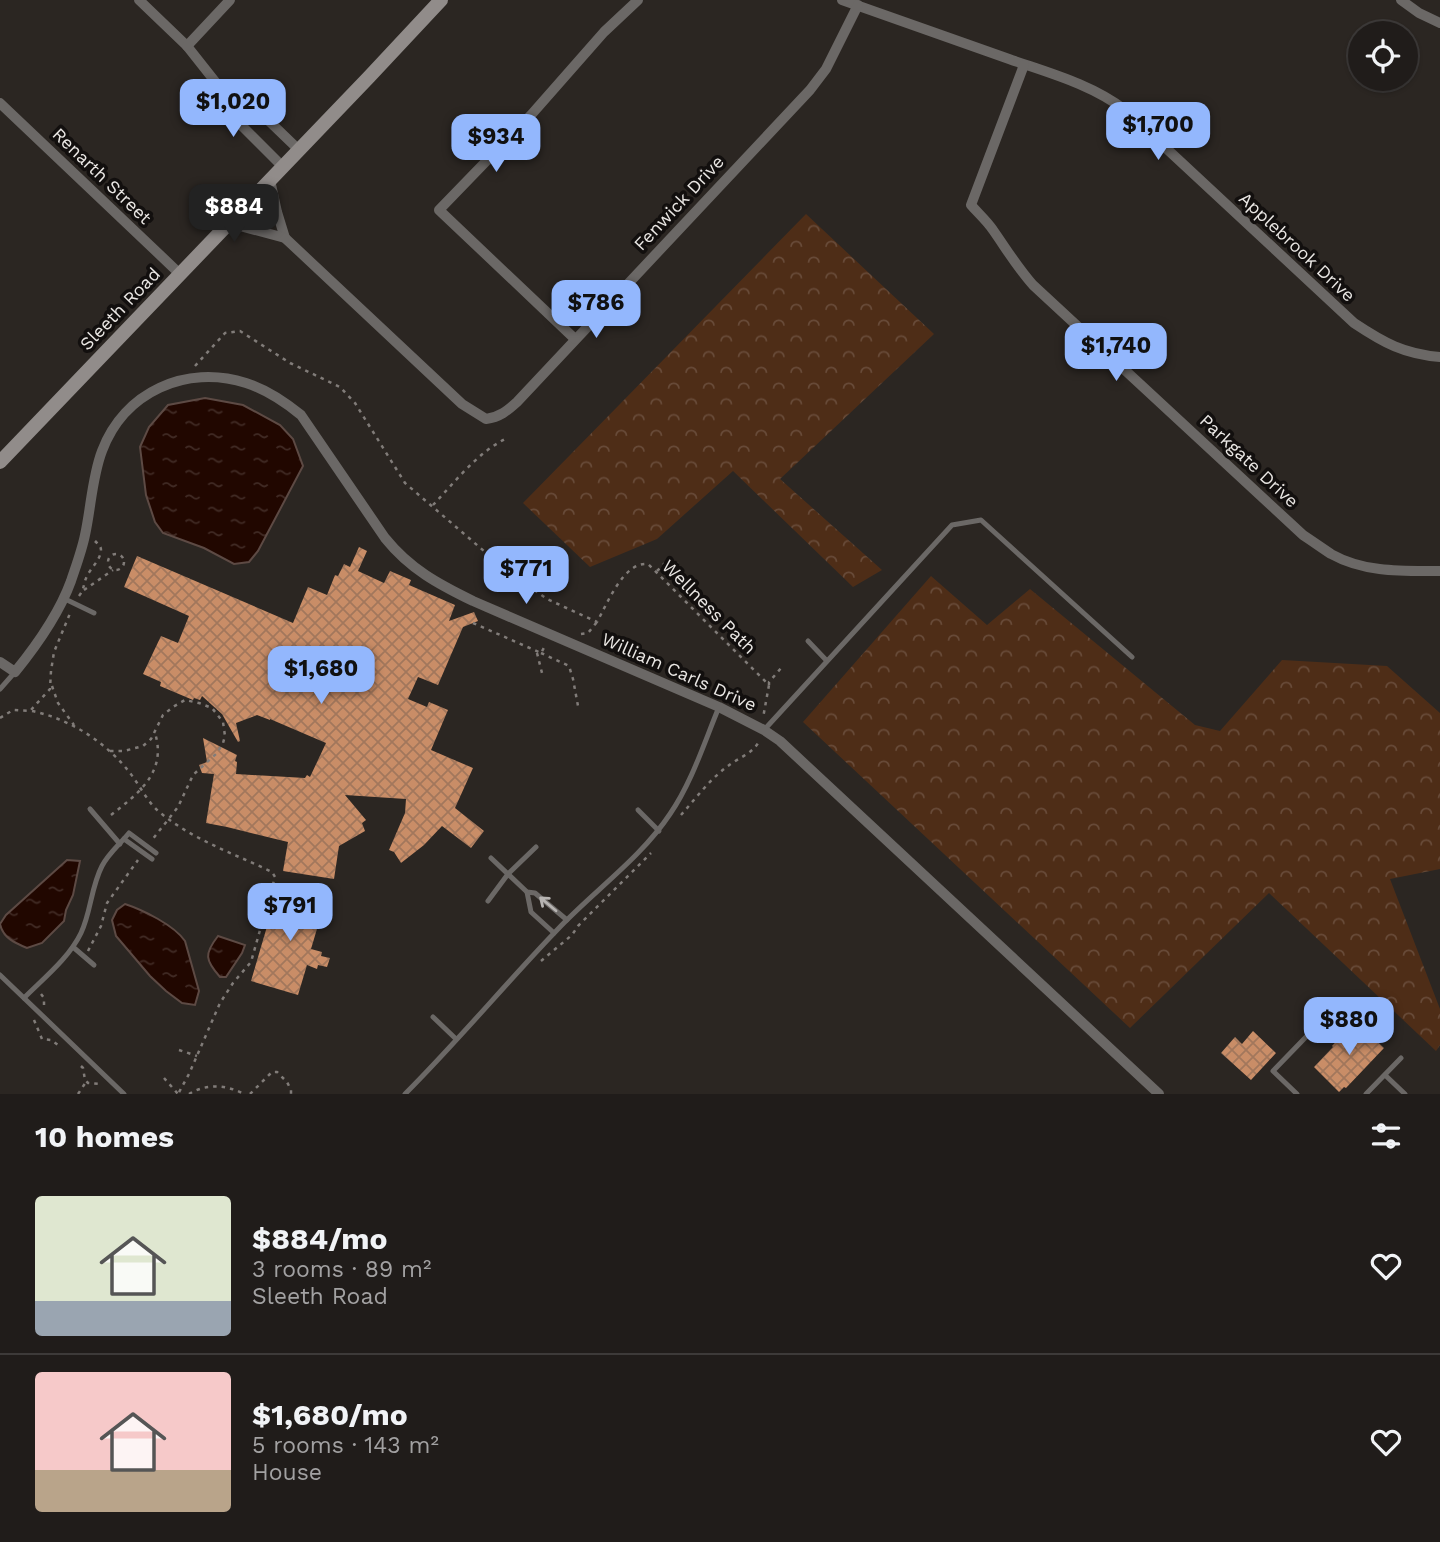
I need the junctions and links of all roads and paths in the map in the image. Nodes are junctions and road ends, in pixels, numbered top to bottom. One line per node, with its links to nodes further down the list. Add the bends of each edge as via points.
1 (139, 0): 9 (street)
2 (230, 0): 9 (street)
3 (441, 0): 13 (street, Sleeth Road)
4 (638, 0): 19 (street, via 439,210)
5 (842, 0): 7 (street, Applebrook Drive)
6 (1401, 0): 8 (street)
7 (858, 5): 10 (street, Applebrook Drive); 19 (street, Fenwick Drive, via 810,90)
8 (1440, 23)
9 (187, 46): 11 (street)
10 (1024, 65): 20 (street, Applebrook Drive, via 1101,93 1125,110 1354,324 1401,350); 29 (street, Parkgate Drive, via 971,205 1023,273 1303,535 1354,564 1400,572)
11 (221, 89): 13 (street, via 244,97); 14 (street, via 228,113)
12 (0, 103): 18 (street, Renarth Street)
13 (299, 150): 14 (street, Sleeth Road)
14 (283, 167): 15 (street, Sleeth Road)
15 (270, 180): 16 (street, Sleeth Road); 17 (street)
16 (229, 223): 17 (street, Fenwick Drive); 18 (street, Sleeth Road)
17 (285, 238): 19 (street, Fenwick Drive, via 462,404 486,419 504,414)
18 (180, 274): 23 (street, Sleeth Road)
19 (575, 339)
20 (1440, 357)
21 (192, 371): 24 (path, Wellness Path, via 225,333 240,331 340,387 405,483)
22 (505, 439): 24 (path, via 492,446)
23 (0, 462)
24 (432, 506): 28 (path, Wellness Path, via 547,599 597,622 631,569 643,563)
25 (93, 538): 30 (path, via 101,551)
26 (678, 564): 28 (path, via 669,559)
27 (113, 570): 27 (path, via 108,560 119,555 123,566); 30 (path)
28 (657, 571): 42 (path, Wellness Path)
29 (1440, 571)
30 (84, 590): 32 (path)
31 (63, 598): 32 (lane); 39 (street, William Carls Drive, via 33,650); 45 (street, William Carls Drive, via 85,538 102,451 125,412 163,386 195,378 231,379 249,384 301,415 385,538 409,564 473,601)
32 (74, 604): 33 (lane); 41 (path, via 54,652)
33 (94, 614)
34 (808, 641): 36 (lane)
35 (1132, 657): 36 (lane, via 981,520 952,526)
36 (827, 661): 49 (lane)
37 (0, 662): 39 (street)
38 (782, 667): 42 (path)
39 (15, 671): 43 (lane)
40 (543, 677): 44 (path, via 539,652 569,666)
41 (51, 685): 46 (path); 48 (path)
42 (769, 685): 49 (path)
43 (0, 689)
44 (578, 705)
45 (719, 707): 49 (street, William Carls Drive); 58 (lane, via 685,788)
46 (30, 711): 47 (path, via 13,710); 48 (path)
47 (0, 718)
48 (76, 727): 51 (path)
49 (763, 729): 57 (path, via 755,749 716,775); 94 (street, William Carls Drive)
50 (155, 733): 51 (path, via 143,746); 52 (path, via 158,761); 56 (path, via 163,715 185,701 212,708 223,722 223,743 192,775)
51 (110, 751): 52 (path)
52 (141, 790): 55 (path); 56 (path)
53 (90, 809): 59 (lane)
54 (638, 810): 58 (lane)
55 (111, 816)
56 (169, 819): 61 (path); 81 (path, via 275,877 251,962 220,1003)
57 (676, 821)
58 (659, 831): 69 (lane)
59 (122, 842): 61 (lane); 61 (lane, via 129,833); 71 (lane, via 101,868)
60 (536, 847): 66 (lane)
61 (144, 850): 63 (lane); 65 (lane); 72 (path, via 107,903 101,926)
62 (653, 851): 73 (path)
63 (156, 852)
64 (491, 858): 66 (lane)
65 (152, 859)
66 (508, 874): 67 (lane); 68 (lane)
67 (527, 892): 69 (lane, one-way to 67); 70 (lane, via 531,912)
68 (488, 901)
69 (567, 920): 70 (lane)
70 (554, 933): 79 (lane)
71 (74, 947): 72 (lane); 76 (lane)
72 (84, 956): 74 (lane)
73 (541, 961)
74 (94, 965)
75 (0, 975): 76 (lane)
76 (24, 998): 87 (lane)
77 (1334, 1009): 95 (lane, via 1273,1071)
78 (433, 1017): 79 (lane)
79 (456, 1039): 93 (lane)
80 (179, 1050): 81 (path)
81 (197, 1056): 88 (path)
82 (1401, 1058): 83 (lane)
83 (1385, 1075): 96 (lane); 97 (lane)
84 (164, 1078): 88 (path)
85 (87, 1082): 86 (path)
86 (78, 1094)
87 (124, 1094)
88 (178, 1094)
89 (190, 1094): 90 (path, via 208,1087 229,1087)
90 (244, 1094)
91 (250, 1094): 92 (path, via 277,1072 292,1090)
92 (290, 1094)
93 (405, 1094)
94 (1159, 1094)
95 (1297, 1094)
96 (1366, 1094)
97 (1405, 1094)

